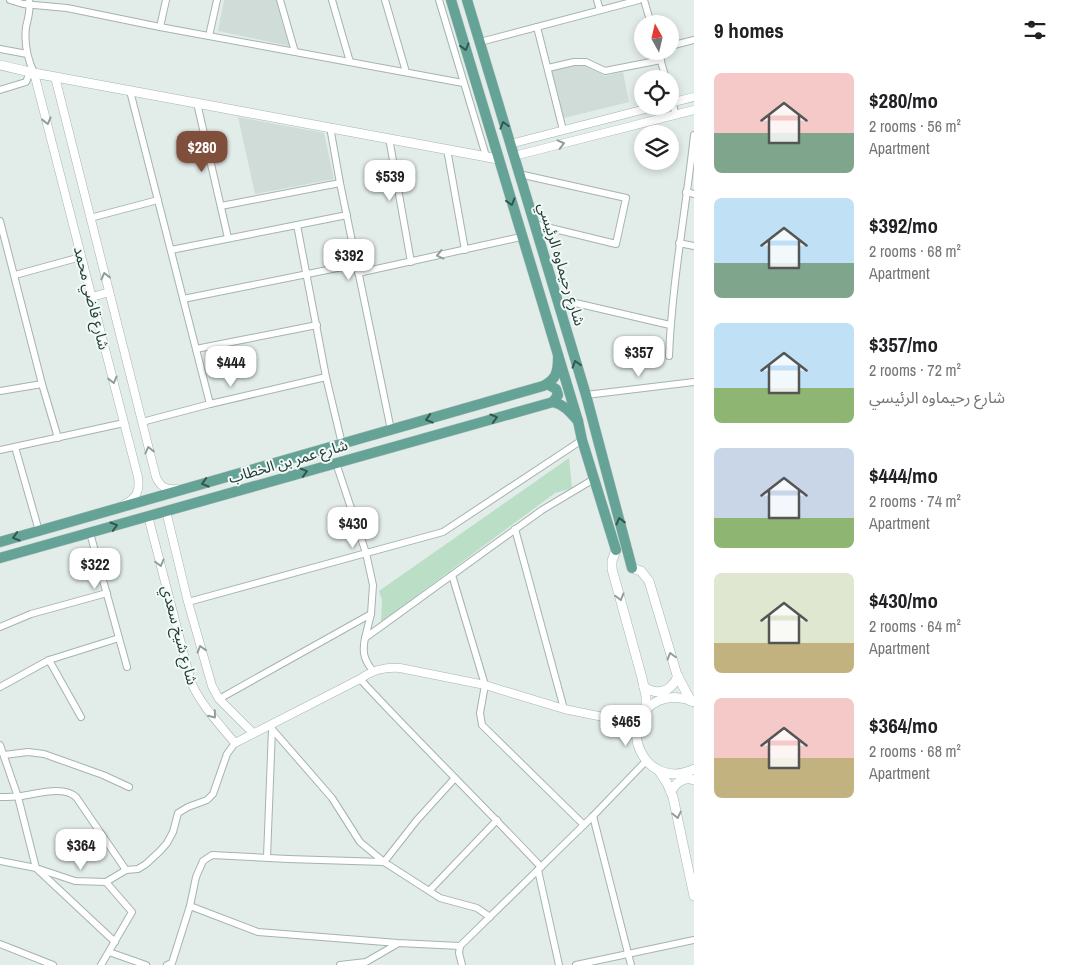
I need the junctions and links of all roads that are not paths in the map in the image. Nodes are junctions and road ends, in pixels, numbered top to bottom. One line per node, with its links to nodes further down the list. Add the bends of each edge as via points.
1 (10, 0): 14 (street)
2 (72, 0): 15 (street)
3 (166, 0): 18 (street)
4 (217, 0): 20 (street)
5 (280, 0): 25 (street)
6 (332, 0): 28 (street)
7 (385, 0): 32 (street)
8 (439, 0): 35 (street)
9 (451, 0): 55 (main road, شارع رحيماوه الرئيسي, one-way to 55)
10 (467, 0): 22 (main road, شارع رحيماوه الرئيسي)
11 (597, 0): 16 (street)
12 (639, 0): 16 (street)
13 (644, 0): 17 (street)
14 (30, 2): 15 (street); 26 (street)
15 (67, 8): 18 (street)
16 (600, 10): 19 (street)
17 (648, 15)
18 (160, 27): 20 (street)
19 (537, 27): 22 (street); 30 (street)
20 (209, 36): 25 (street)
21 (694, 40): 23 (street)
22 (480, 42): 50 (main road, شارع رحيماوه الرئيسي, one-way to 22)
23 (679, 44)
24 (0, 49): 26 (street)
25 (294, 52): 28 (street)
26 (26, 54): 33 (street)
27 (661, 60): 30 (street, via 605,71 586,62); 31 (street)
28 (350, 62): 32 (street)
29 (0, 65): 33 (main road)
30 (548, 68): 46 (street)
31 (664, 70)
32 (406, 72): 35 (street)
33 (32, 73): 34 (main road); 36 (street, via 26,82); 74 (street, شارع قاضي محمد, one-way to 74)
34 (55, 77): 37 (main road); 63 (street, شارع قاضي محمد)
35 (463, 83): 53 (street)
36 (0, 90)
37 (130, 91): 40 (main road); 60 (street)
38 (694, 97): 39 (street)
39 (679, 99)
40 (196, 103): 45 (main road); 61 (street)
41 (694, 110): 43 (street)
42 (634, 112): 46 (street)
43 (679, 114)
44 (676, 115): 52 (street, one-way to 44)
45 (330, 128): 48 (main road); 57 (street)
46 (564, 130): 49 (street)
47 (694, 135): 58 (street)
48 (389, 138): 51 (main road); 75 (street)
49 (521, 140): 50 (street); 52 (street)
50 (510, 144): 54 (main road, شارع رحيماوه الرئيسي)
51 (447, 149): 53 (main road); 73 (street)
52 (526, 153): 54 (street)
53 (486, 156): 55 (main road)
54 (514, 156): 56 (main road, شارع رحيماوه الرئيسي)
55 (498, 159): 68 (main road, شارع رحيماوه الرئيسي, one-way to 68)
56 (519, 174): 65 (main road, شارع رحيماوه الرئيسي); 65 (street, via 626,198 616,244)
57 (340, 183): 61 (street); 62 (street)
58 (686, 192): 59 (street); 70 (street)
59 (694, 194)
60 (158, 200): 63 (street); 72 (street)
61 (221, 206): 67 (street)
62 (347, 215): 66 (street); 77 (street)
63 (90, 218): 82 (street, شارع قاضي محمد, one-way to 63)
64 (0, 221): 81 (street)
65 (534, 224): 69 (main road, شارع رحيماوه الرئيسي)
66 (297, 225): 67 (street); 80 (street)
67 (228, 238): 72 (street)
68 (523, 241): 69 (main road, via 533,252); 73 (street); 78 (main road, شارع رحيماوه الرئيسي)
69 (540, 242): 76 (main road, شارع رحيماوه الرئيسي)
70 (679, 243): 71 (street); 87 (street)
71 (694, 246)
72 (170, 250): 84 (street)
73 (465, 250): 75 (street, one-way to 75)
74 (82, 257): 81 (street); 83 (street, شارع قاضي محمد)
75 (411, 262): 79 (street)
76 (546, 263): 78 (main road, via 537,258); 85 (main road, شارع رحيماوه الرئيسي)
77 (356, 264): 79 (street); 80 (street)
78 (531, 268): 90 (main road, شارع رحيماوه الرئيسي)
79 (358, 273): 104 (street)
80 (307, 274): 84 (street); 86 (street)
81 (15, 275): 93 (street)
82 (109, 292): 83 (street); 101 (street, شارع قاضي محمد)
83 (92, 297): 102 (street, شارع قاضي محمد, one-way to 102)
84 (183, 299): 88 (street)
85 (558, 304): 87 (street, via 567,301); 96 (main road, شارع رحيماوه الرئيسي, one-way to 85)
86 (317, 325): 88 (street); 91 (street)
87 (670, 325): 89 (street)
88 (196, 349): 98 (street)
89 (669, 356)
90 (558, 358): 94 (main road, via 557,372); 100 (main road, شارع رحيماوه الرئيسي)
91 (326, 377): 98 (street); 107 (street)
92 (694, 382): 96 (street)
93 (42, 384): 95 (street); 105 (street)
94 (547, 384): 97 (main road, via 556,389 558,395); 99 (main road, شارع عمر بن الخطاب)
95 (0, 391)
96 (586, 395): 125 (main road, شارع رحيماوه الرئيسي, one-way to 96)
97 (553, 402): 100 (main road, via 568,409); 103 (main road, شارع عمر بن الخطاب, one-way to 97)
98 (210, 404): 101 (street)
99 (460, 410): 103 (main road); 104 (main road, شارع عمر بن الخطاب, one-way to 104)
100 (578, 421): 106 (main road, شارع رحيماوه الرئيسي)
101 (142, 422): 114 (street, شارع قاضي محمد, one-way to 101, via 160,486)
102 (124, 423): 105 (street); 115 (street, شارع قاضي محمد, via 139,488 132,500)
103 (466, 426): 111 (main road, شارع عمر بن الخطاب)
104 (391, 430): 107 (main road, شارع عمر بن الخطاب)
105 (58, 438): 108 (street)
106 (582, 440): 113 (main road, شارع رحيماوه الرئيسي); 123 (street, via 443,532)
107 (342, 444): 110 (main road, شارع عمر بن الخطاب)
108 (15, 447): 109 (street); 119 (street)
109 (0, 450)
110 (280, 462): 112 (main road); 114 (main road, شارع عمر بن الخطاب, one-way to 114)
111 (336, 462): 112 (main road, شارع عمر بن الخطاب, one-way to 111); 123 (street)
112 (284, 477): 116 (main road, شارع عمر بن الخطاب)
113 (594, 479): 118 (street, via 556,500); 122 (main road, شارع رحيماوه الرئيسي)
114 (188, 488): 115 (main road, شارع عمر بن الخطاب)
115 (112, 510): 119 (main road, شارع عمر بن الخطاب)
116 (166, 511): 117 (main road, شارع عمر بن الخطاب); 128 (street, شارع شيخ سعدي)
117 (148, 516): 120 (main road, شارع عمر بن الخطاب, one-way to 117); 150 (street, شارع شيخ سعدي, one-way to 150, via 191,682 205,706)
118 (515, 529): 126 (street); 144 (street)
119 (39, 531): 121 (main road, شارع عمر بن الخطاب, one-way to 121)
120 (90, 533): 124 (main road, شارع عمر بن الخطاب); 127 (street)
121 (0, 542)
122 (616, 550): 141 (main road, شارع رحيماوه الرئيسي, one-way to 141, via 612,561 613,573)
123 (366, 553): 128 (street); 129 (street, via 373,585)
124 (0, 558)
125 (632, 568): 136 (main road, شارع رحيماوه الرئيسي, one-way to 125, via 649,581 641,571)
126 (452, 575): 132 (street); 139 (street)
127 (106, 593): 130 (street, via 31,614); 131 (street)
128 (188, 602): 142 (street, شارع شيخ سعدي, one-way to 128, via 212,686)
129 (371, 614): 132 (street); 142 (street)
130 (0, 627)
131 (119, 638): 133 (street); 134 (street)
132 (365, 638): 135 (street, via 362,650)
133 (49, 660): 140 (street); 146 (street)
134 (127, 667)
135 (373, 671): 138 (street); 139 (street, via 386,667 400,668)
136 (678, 676): 141 (main road, via 675,683 664,691 650,691); 143 (main road, شارع رحيماوه الرئيسي)
137 (0, 678): 140 (street)
138 (360, 679): 148 (street); 156 (street)
139 (485, 685): 144 (street); 164 (street, via 480,713 482,725)
140 (2, 686)
141 (644, 687): 145 (main road, شارع رحيماوه الرئيسي)
142 (219, 698): 149 (street, شارع شيخ سعدي)
143 (692, 702): 145 (main road, via 672,697 662,699)
144 (564, 709): 147 (street)
145 (646, 711): 147 (main road)
146 (81, 717)
147 (638, 724): 153 (main road, via 636,740)
148 (272, 726): 149 (street); 165 (street); 167 (street, via 332,798 360,842)
149 (253, 733): 150 (street)
150 (235, 743): 170 (street, via 227,754 213,794 207,800 182,809 173,832 160,851 138,869)
151 (0, 745): 152 (street)
152 (4, 755): 158 (street, via 44,754); 161 (street)
153 (646, 761): 155 (main road); 162 (street)
154 (694, 769): 155 (main road, via 679,774)
155 (659, 770): 159 (main road)
156 (455, 778): 163 (street); 167 (street)
157 (694, 780): 159 (main road, via 682,780)
158 (129, 787)
159 (671, 792): 173 (main road, one-way to 173)
160 (0, 797): 161 (street)
161 (18, 797): 168 (street); 170 (street, via 52,791 72,793)
162 (592, 816): 164 (street); 182 (street)
163 (497, 820): 169 (street); 172 (street)
164 (584, 825): 169 (street)
165 (267, 857): 167 (street); 174 (street, via 212,854 199,869)
166 (0, 861): 168 (street)
167 (384, 862): 172 (street)
168 (36, 868): 171 (street, via 75,881); 177 (street)
169 (539, 868): 175 (street); 189 (street)
170 (126, 870): 171 (street)
171 (106, 882): 177 (street, via 132,912)
172 (430, 890): 175 (street, via 440,898 476,908)
173 (694, 896)
174 (190, 906): 178 (street, via 258,932); 186 (street, via 172,963)
175 (490, 917): 180 (street)
176 (694, 940): 182 (street)
177 (115, 942): 181 (street)
178 (398, 943): 180 (street); 187 (street, via 366,962)
179 (0, 944): 183 (street)
180 (460, 946): 188 (street)
181 (108, 952): 184 (street); 185 (street)
182 (629, 954): 190 (street); 191 (street)
183 (53, 965)
184 (101, 965)
185 (146, 965)
186 (167, 965)
187 (340, 965)
188 (462, 965)
189 (559, 965)
190 (576, 965)
191 (631, 965)

